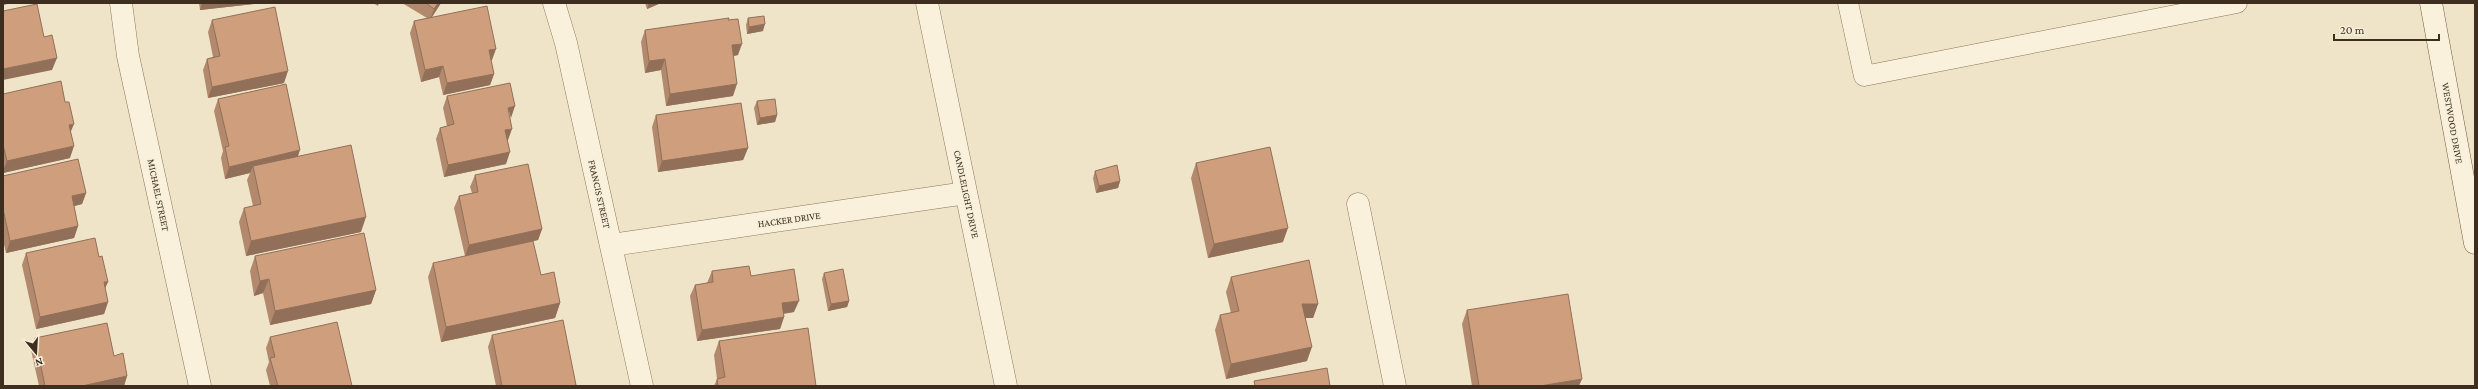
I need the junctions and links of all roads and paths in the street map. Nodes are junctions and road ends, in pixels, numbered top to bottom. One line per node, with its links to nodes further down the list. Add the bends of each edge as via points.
1 (121, 3): 11 (street, MICHAEL STREET, via 128,56)
2 (554, 3): 10 (street, FRANCIS STREET, via 566,43)
3 (927, 3): 7 (street, CANDLELIGHT DRIVE)
4 (1848, 3): 5 (lane, via 1864,76)
5 (2237, 3)
6 (2431, 3): 9 (street, WESTWOOD DRIVE)
7 (966, 193): 10 (street, HACKER DRIVE); 13 (street, CANDLELIGHT DRIVE)
8 (1358, 204): 14 (street)
9 (2475, 243)
10 (612, 245): 12 (street, FRANCIS STREET)
11 (200, 386)
12 (642, 386)
13 (1006, 386)
14 (1395, 386)

